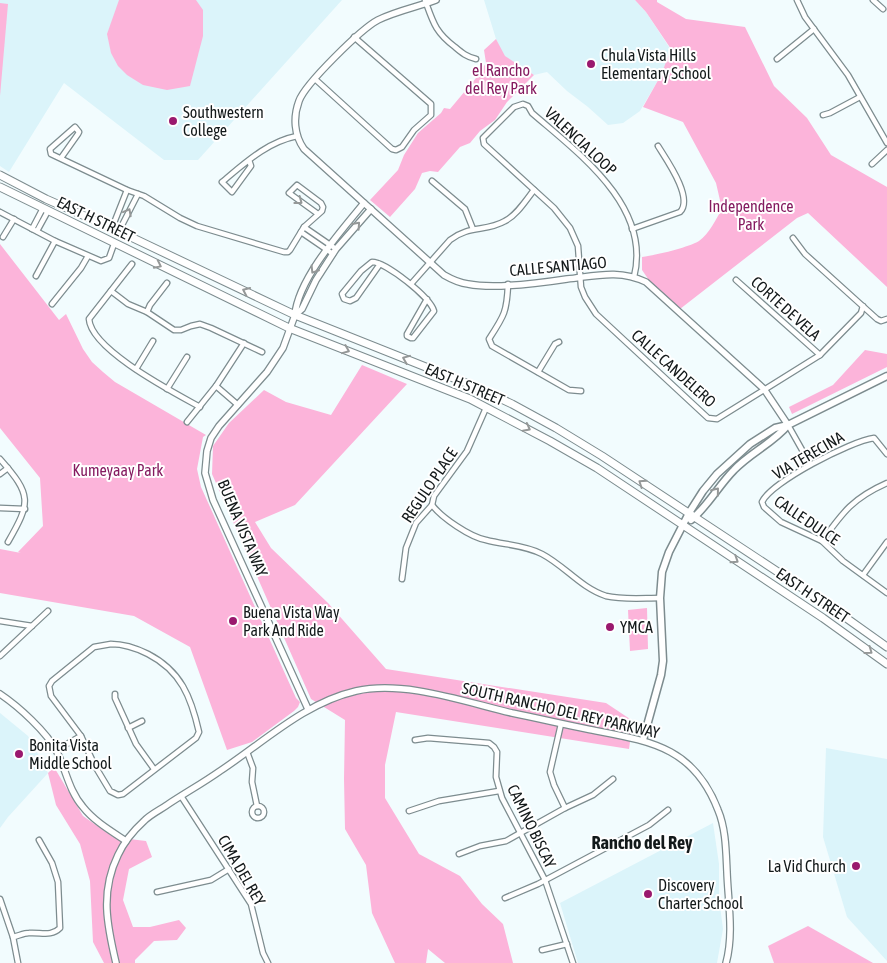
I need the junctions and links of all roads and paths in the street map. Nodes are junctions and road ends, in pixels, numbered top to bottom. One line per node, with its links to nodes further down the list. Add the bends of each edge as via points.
1 (436, 0): 4 (street)
2 (797, 0): 6 (street)
3 (873, 0): 5 (street)
4 (426, 2): 7 (street, via 380,19); 8 (street, via 441,37 463,54)
5 (883, 9)
6 (814, 29): 9 (street); 11 (street)
7 (354, 37): 10 (street); 10 (street, via 432,104 431,115 414,130 402,147 392,149)
8 (476, 59)
9 (777, 59)
10 (315, 80): 13 (street, via 299,100 295,123)
11 (860, 97): 12 (street); 14 (street)
12 (823, 115)
13 (297, 136): 18 (street, via 274,143); 26 (street, via 307,152)
14 (887, 143)
15 (658, 146): 35 (street, via 678,179 683,209)
16 (887, 150): 19 (street)
17 (61, 158): 17 (street, via 51,154 50,149 75,127 79,132); 23 (street)
18 (249, 160): 18 (street, via 251,166 232,192 222,182)
19 (872, 164)
20 (0, 176): 33 (main road, EAST H STREET)
21 (432, 181): 34 (street, via 465,209)
22 (0, 187): 28 (main road, EAST H STREET)
23 (127, 190): 25 (street); 33 (street)
24 (534, 190): 34 (street, via 506,221); 35 (street, VALENCIA LOOP, via 484,144 483,138 519,104 528,106 599,172 618,197); 49 (street, VALENCIA LOOP, via 572,231 579,252)
25 (138, 194): 33 (street, one-way to 25); 37 (street, via 197,226 284,252 290,250)
26 (364, 204): 27 (street); 42 (street, BUENA VISTA WAY)
27 (371, 209): 43 (street, BUENA VISTA WAY, one-way to 27); 45 (street, CALLE SANTIAGO)
28 (46, 210): 36 (street); 41 (main road, EAST H STREET)
29 (0, 212): 31 (street)
30 (318, 214): 30 (street, one-way to 30, via 322,212 321,203 297,185 289,193); 32 (street)
31 (14, 219): 36 (street); 38 (street)
32 (304, 226): 37 (street); 42 (street)
33 (115, 229): 60 (main road, EAST H STREET, one-way to 33)
34 (473, 229): 45 (street, via 450,240)
35 (632, 229): 50 (street, VALENCIA LOOP, via 636,252)
36 (34, 230): 40 (street)
37 (301, 232): 42 (street)
38 (3, 237)
39 (793, 238): 58 (street, via 805,254)
40 (55, 241): 44 (street); 48 (street)
41 (114, 244): 44 (street, via 109,258 104,261); 62 (main road, EAST H STREET, one-way to 62)
42 (328, 248): 43 (street); 60 (street, BUENA VISTA WAY, one-way to 60, via 297,302)
43 (334, 252): 60 (street, BUENA VISTA WAY)
44 (88, 256): 57 (street)
45 (430, 261): 53 (street); 54 (street, CALLE SANTIAGO, via 459,282)
46 (132, 264): 55 (street)
47 (380, 264): 47 (street, via 367,264 342,294 347,301 356,298); 53 (street)
48 (36, 276)
49 (580, 277): 50 (street, CALLE SANTIAGO, via 607,273); 54 (street, CALLE SANTIAGO); 73 (street, CALLE CANDELERO, via 585,297 596,314 708,418 717,419)
50 (634, 277): 73 (street, CALLE SANTIAGO, via 656,290)
51 (736, 280): 67 (street, CORTE DE VELA)
52 (167, 283): 59 (street)
53 (411, 284): 56 (street)
54 (508, 284): 70 (street, via 507,308 489,339 492,346)
55 (111, 291): 59 (street, via 128,304); 69 (street, via 89,323 101,341 123,362)
56 (427, 299): 56 (street, via 406,334 408,338 413,338 434,311)
57 (52, 304)
58 (863, 306): 61 (street, via 877,319); 67 (street, CALLE CANDELERO)
59 (147, 312): 65 (street, via 174,330 200,324)
60 (296, 315): 62 (street, BUENA VISTA WAY); 91 (main road, EAST H STREET, one-way to 60, via 602,456 512,404)
61 (887, 319)
62 (289, 328): 76 (street, BUENA VISTA WAY, via 282,348 267,372); 78 (main road, EAST H STREET, one-way to 78)
63 (153, 341): 69 (street)
64 (559, 342): 70 (street)
65 (244, 343): 66 (street); 72 (street)
66 (262, 352)
67 (820, 355): 73 (street, CALLE CANDELERO)
68 (187, 357): 74 (street)
69 (136, 369): 74 (street)
70 (538, 372): 75 (street, via 569,390)
71 (887, 376): 80 (main road)
72 (216, 386): 76 (street); 77 (street)
73 (764, 388): 80 (street, CALLE SANTIAGO)
74 (167, 389): 77 (street)
75 (581, 391)
76 (238, 405): 108 (street, BUENA VISTA WAY, via 211,438 205,473 213,500)
77 (200, 407): 79 (street)
78 (486, 408): 88 (street, REGULO PLACE, via 467,450 434,496); 92 (main road, EAST H STREET, one-way to 92, via 550,440)
79 (187, 422)
80 (788, 425): 83 (street, CALLE SANTIAGO); 91 (main road, via 735,469)
81 (887, 454): 83 (street, VIA TERECINA, via 872,438 854,442)
82 (0, 459): 84 (street)
83 (810, 464): 87 (street, VIA TERECINA, via 765,496)
84 (8, 468): 85 (street); 90 (street, via 22,486)
85 (0, 474)
86 (887, 483): 93 (street, via 855,501)
87 (762, 504): 93 (street, CALLE DULCE, via 785,524)
88 (432, 505): 97 (street, REGULO PLACE, via 412,531); 99 (street, via 437,512 475,536 541,553 598,593 618,598)
89 (0, 508): 90 (street)
90 (25, 509): 94 (street)
91 (692, 515): 92 (main road); 103 (main road, EAST H STREET)
92 (683, 526): 99 (main road, via 664,565); 105 (main road, EAST H STREET, one-way to 105)
93 (822, 541): 96 (street, CALLE DULCE)
94 (8, 542)
95 (887, 542): 96 (street)
96 (863, 575): 98 (street, CALLE DULCE)
97 (402, 579)
98 (887, 593)
99 (660, 598): 114 (main road, via 663,661)
100 (48, 611): 102 (street)
101 (0, 621): 102 (street)
102 (32, 626): 104 (street)
103 (887, 648)
104 (0, 656)
105 (887, 664)
106 (0, 694): 115 (street, via 29,718)
107 (115, 694): 111 (street)
108 (308, 709): 110 (street, SOUTH RANCHO DEL REY PARKWAY, via 326,699 358,690 395,688); 116 (street, SOUTH RANCHO DEL REY PARKWAY)
109 (142, 721): 111 (street)
110 (561, 724): 114 (street, SOUTH RANCHO DEL REY PARKWAY); 122 (street, via 550,772)
111 (128, 728): 117 (street)
112 (81, 736): 115 (street); 117 (street, via 95,766 114,794 123,794); 117 (street, via 51,696 50,684 94,648 119,644 136,648 158,659 181,681 199,732 196,738)
113 (415, 740): 119 (street, CAMINO BISCAY, via 428,738 492,745 497,752 495,770)
114 (643, 740): 141 (street, SOUTH RANCHO DEL REY PARKWAY, via 659,745 691,767 719,812 724,832 729,922)
115 (56, 750): 127 (street, via 79,802 97,821)
116 (247, 752): 120 (street, SOUTH RANCHO DEL REY PARKWAY); 121 (street, via 253,768)
117 (154, 769)
118 (612, 779): 122 (street, via 593,795)
119 (499, 791): 124 (street, via 439,801); 125 (street, CAMINO BISCAY)
120 (181, 796): 127 (street, SOUTH RANCHO DEL REY PARKWAY, via 146,818); 129 (street, CIMA DEL REY)
121 (256, 806)
122 (565, 808): 125 (street)
123 (668, 810): 130 (street, via 649,825)
124 (409, 811)
125 (520, 833): 128 (street, via 506,841); 130 (street, CAMINO BISCAY)
126 (39, 840): 134 (street, via 58,882 60,928 49,934 28,933)
127 (126, 841): 138 (street, SOUTH RANCHO DEL REY PARKWAY, via 112,870 106,895 106,916)
128 (459, 854)
129 (229, 869): 131 (street, via 211,880); 139 (street, CIMA DEL REY, via 251,904)
130 (545, 880): 132 (street); 135 (street, CAMINO BISCAY)
131 (157, 892)
132 (504, 898)
133 (0, 899): 134 (street)
134 (13, 937): 137 (street)
135 (567, 944): 136 (street); 140 (street, CAMINO BISCAY)
136 (542, 950)
137 (18, 963)
138 (116, 963)
139 (268, 963)
140 (573, 963)
141 (726, 963)

